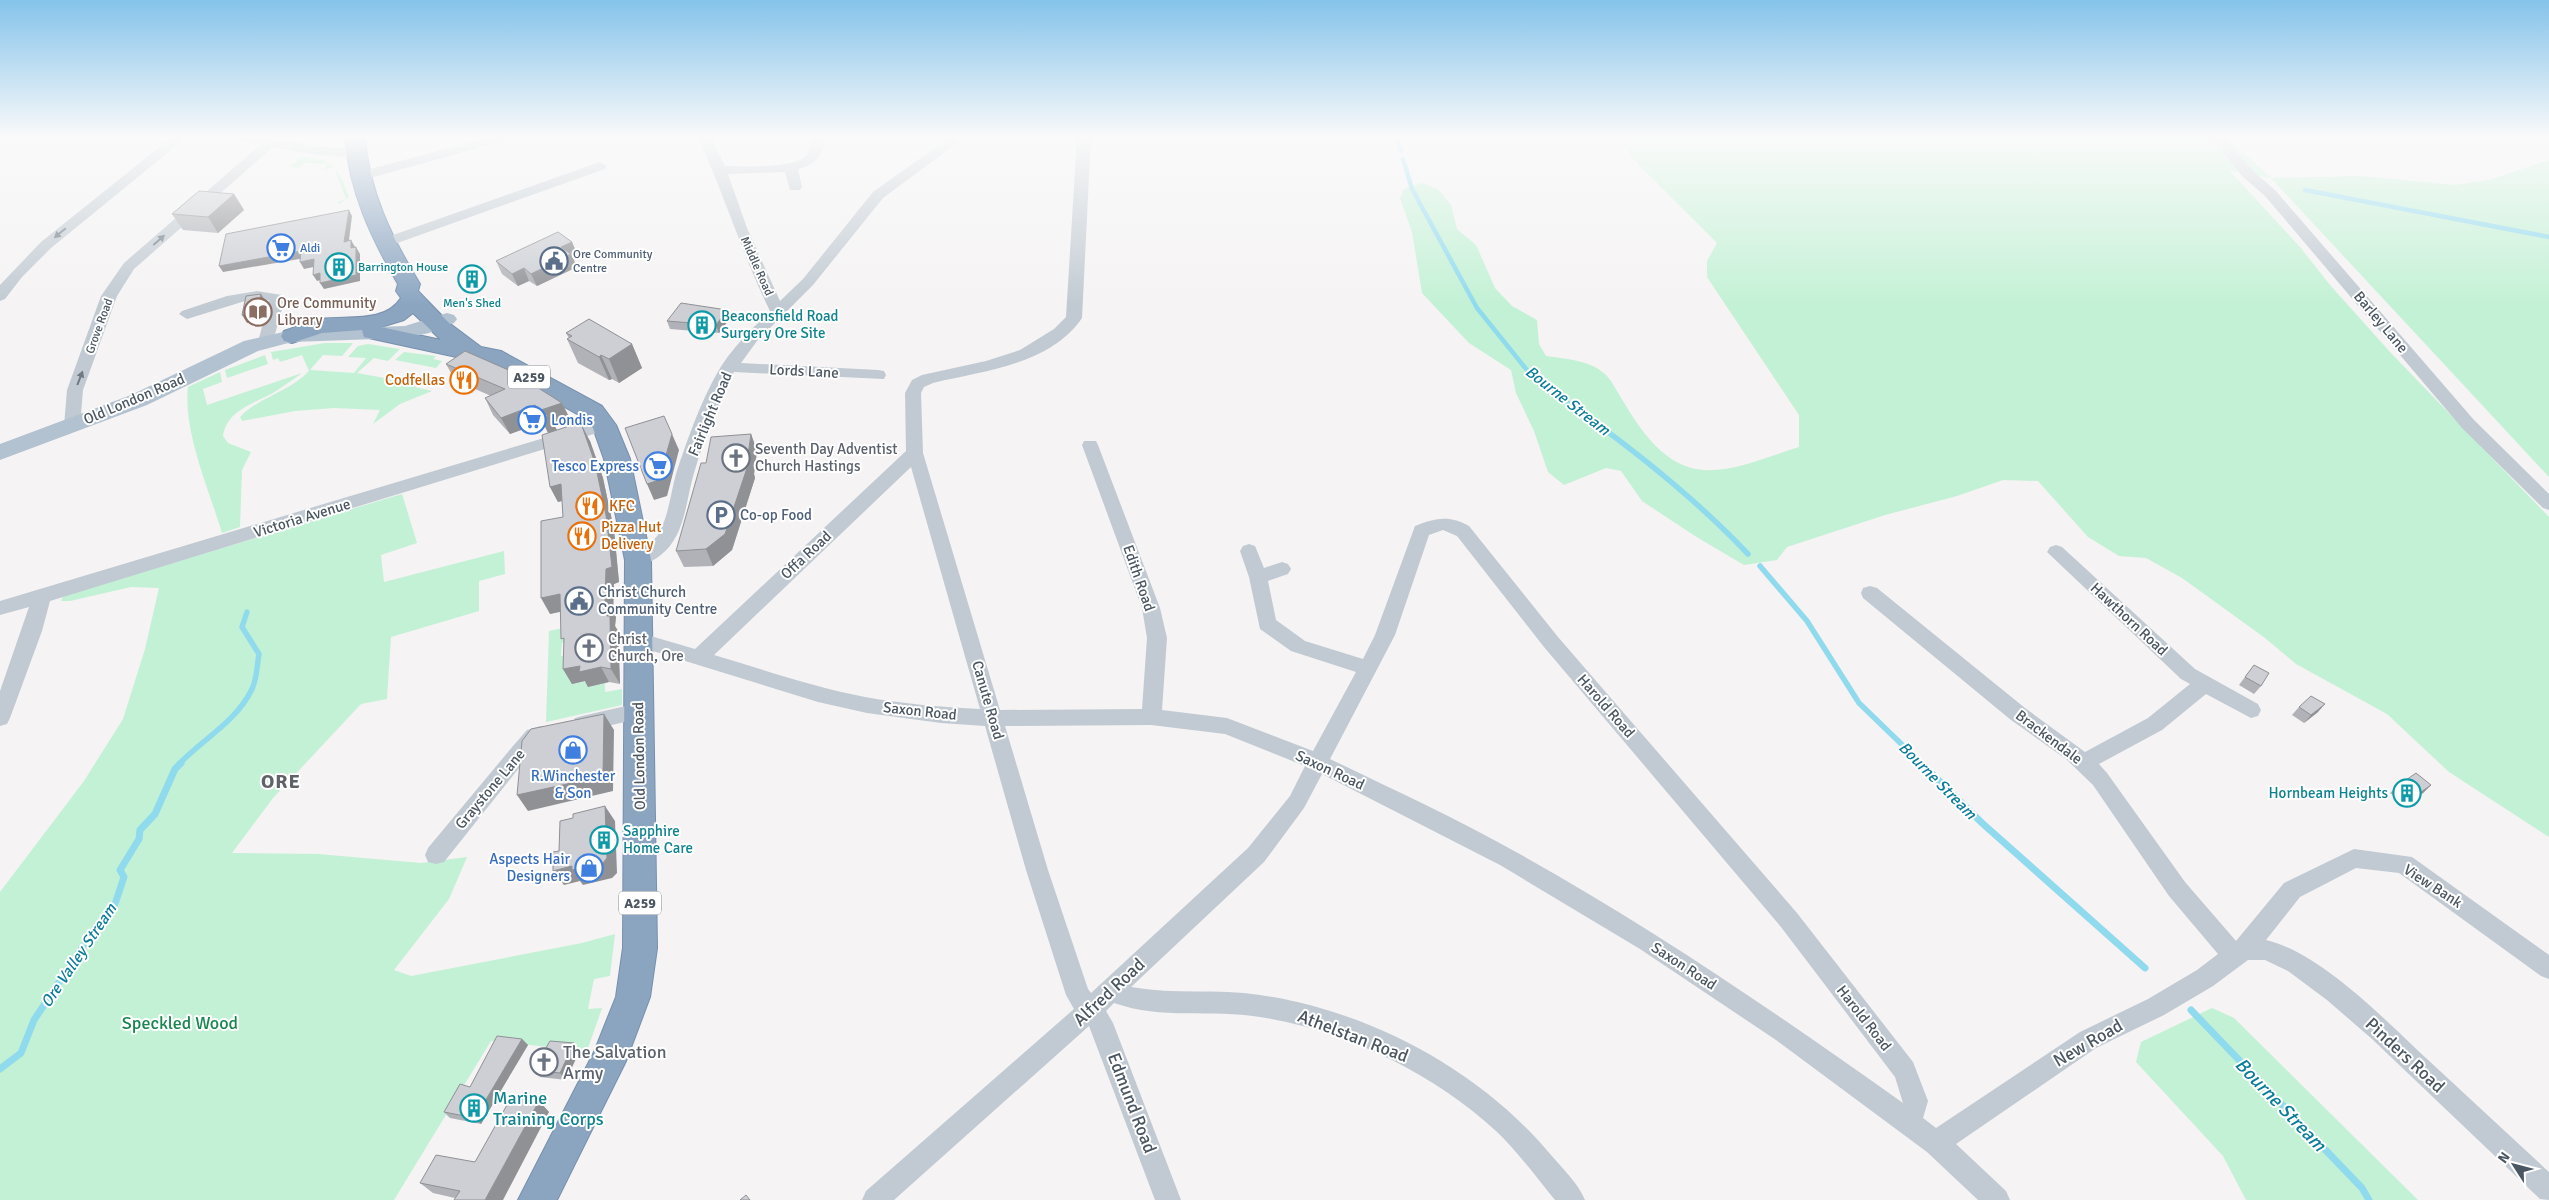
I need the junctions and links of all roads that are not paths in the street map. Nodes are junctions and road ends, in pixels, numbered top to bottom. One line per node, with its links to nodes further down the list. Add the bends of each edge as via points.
1 (107, 193): 11 (street, one-way to 11, via 46,244)
2 (213, 193): 22 (street, Grove Road, one-way to 2, via 75,390 108,296 129,266)
3 (365, 193): 9 (highway, A259)
4 (524, 193): 9 (street)
5 (728, 193): 12 (street, Middle Road)
6 (881, 193): 12 (street, Fairlight Road, via 808,282)
7 (1081, 193): 25 (street, Canute Road, via 1074,318 1060,335 1041,348 918,384 914,393)
8 (2270, 193): 26 (street, Barley Lane, via 2468,424)
9 (384, 243): 10 (highway, A259)
10 (410, 291): 14 (highway, A259); 16 (highway, via 409,304 389,318 319,326)
11 (0, 296)
12 (777, 310): 19 (street, Fairlight Road)
13 (187, 314): 17 (street, via 235,300 270,295 277,298)
14 (442, 321): 15 (main road, Old London Road, via 405,332); 18 (highway, Old London Road / A259)
15 (372, 332): 16 (main road, Old London Road); 18 (highway)
16 (292, 336): 17 (main road, Old London Road)
17 (266, 342): 22 (main road, Old London Road, via 227,356 139,400)
18 (484, 354): 21 (highway, Old London Road / A259, via 583,405)
19 (729, 367): 20 (street, Lords Lane); 29 (street, Fairlight Road, via 714,396 685,473 671,528 659,547)
20 (878, 375)
21 (604, 425): 29 (highway, Old London Road / A259, via 617,459); 33 (street, Victoria Avenue, via 114,575)
22 (72, 426): 24 (main road, Old London Road)
23 (1090, 445): 41 (street, Edith Road, via 1151,608 1157,638)
24 (0, 452)
25 (915, 453): 36 (street, Offa Road); 43 (street, Canute Road)
26 (2549, 504)
27 (1250, 551): 31 (street)
28 (2056, 552): 38 (street, Hawthorn Road, via 2188,674)
29 (638, 560): 35 (highway, Old London Road / A259)
30 (1282, 569): 31 (street)
31 (1258, 576): 37 (street, via 1267,624 1298,646)
32 (1870, 593): 45 (street, Brackendale)
33 (42, 594): 34 (street, Victoria Avenue); 42 (street)
34 (0, 608)
35 (637, 639): 36 (street, Saxon Road); 40 (highway, Old London Road / A259)
36 (698, 658): 43 (street, Saxon Road, via 818,694 867,705)
37 (1368, 668): 44 (street, Harold Road); 51 (street, Harold Road, via 1385,635 1421,531 1437,524 1452,523 1463,530 1551,642 1789,920 1892,1054 1904,1070 1916,1100)
38 (2203, 684): 39 (street, Hawthorn Road); 45 (street, via 2155,724)
39 (2251, 710)
40 (638, 711): 46 (street, Graystone Lane, via 534,736); 54 (highway, Old London Road / A259, via 640,948 633,997 608,1061)
41 (1151, 717): 43 (street, Saxon Road); 44 (street, Saxon Road, via 1227,726)
42 (0, 718)
43 (994, 718): 50 (street, Canute Road, via 1037,870 1075,986)
44 (1318, 762): 49 (street, Alfred Road, via 1297,802 1256,855); 51 (street, Saxon Road, via 1508,858 1648,942 1784,1032)
45 (2083, 763): 47 (street, Brackendale, via 2100,779 2177,889)
46 (436, 855)
47 (2239, 953): 48 (street, View Bank, via 2292,890 2354,858 2404,864); 52 (street, New Road, via 2156,1007 2088,1040); 53 (street, Pinders Road, via 2267,950 2296,964 2336,992)
48 (2549, 968)
49 (1111, 990): 50 (street, Alfred Road); 57 (street, Athelstan Road, via 1140,1000 1215,1001 1261,1006 1304,1016 1392,1048 1442,1074 1497,1116)
50 (1090, 1010): 55 (street, Alfred Road); 56 (street, Edmund Road, via 1101,1023)
51 (1909, 1123): 52 (street, Saxon Road)
52 (1936, 1144): 58 (street)
53 (2549, 1190)
54 (537, 1200)
55 (875, 1200)
56 (1168, 1200)
57 (1572, 1200)
58 (1997, 1200)

